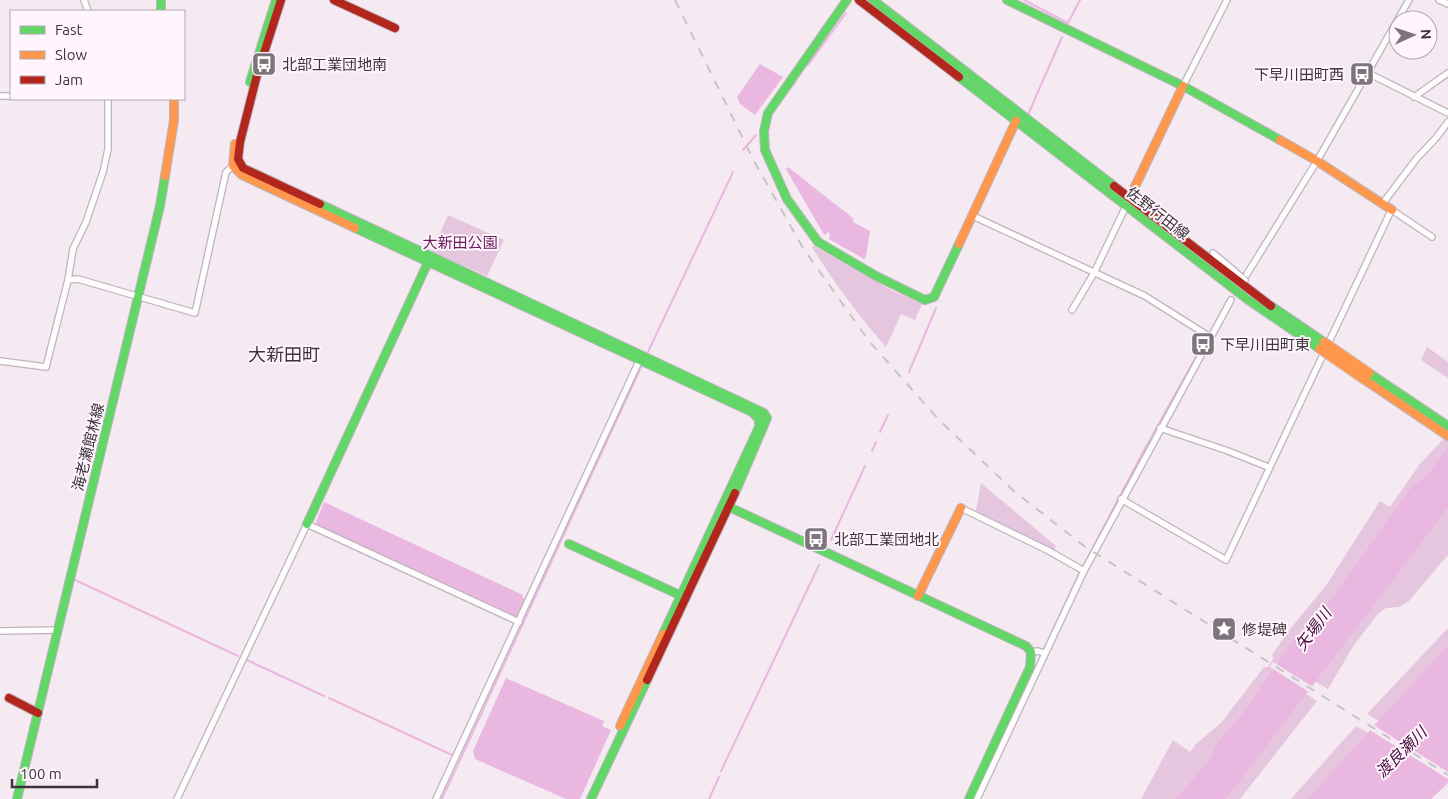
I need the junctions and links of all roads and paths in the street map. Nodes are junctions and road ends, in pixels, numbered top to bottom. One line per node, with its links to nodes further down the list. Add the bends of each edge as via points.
1 (276, 0): 23 (street, via 252,73 232,156)
2 (281, 0): 30 (street, via 247,115 238,154 239,164 258,177)
3 (334, 0): 12 (street)
4 (847, 0): 27 (street, via 768,113 764,124 767,159 792,205 822,245 891,286 928,300 934,297)
5 (859, 0): 20 (street, 佐野行田線)
6 (873, 0): 24 (street, 佐野行田線)
7 (1007, 0): 15 (street)
8 (1227, 0): 15 (street)
9 (1409, 0): 13 (street)
10 (1439, 0): 11 (street)
11 (1448, 4)
12 (395, 28)
13 (1368, 73): 16 (street); 22 (street)
14 (1448, 73): 16 (street)
15 (1183, 86): 22 (street); 24 (street)
16 (1414, 97): 19 (street)
17 (108, 100): 33 (street, via 108,149 103,172 73,249)
18 (174, 100): 34 (street, 海老瀬館林線, via 174,120 160,206)
19 (1448, 113)
20 (1016, 121): 24 (street, 佐野行田線); 27 (street)
21 (1448, 122): 25 (street)
22 (1317, 161): 25 (street); 32 (street)
23 (233, 166): 30 (street, via 242,175); 34 (street, via 226,172 195,313)
24 (1128, 202): 31 (street); 32 (street, 佐野行田線); 38 (street, 佐野行田線, via 1248,299)
25 (1383, 203): 26 (street)
26 (1392, 210): 28 (street); 45 (street)
27 (973, 216): 31 (street)
28 (1432, 237)
29 (1213, 253): 32 (street)
30 (429, 259): 39 (street); 49 (street)
31 (1094, 273): 36 (street); 37 (street, via 1145,296)
32 (1243, 278): 38 (street, 佐野行田線)
33 (68, 280): 34 (street, via 78,279); 40 (street, via 46,367)
34 (139, 295): 55 (street, 海老瀬館林線)
35 (1231, 300): 37 (street)
36 (1072, 310)
37 (1210, 337): 43 (street)
38 (1322, 346): 41 (street, 佐野行田線, bridge)
39 (641, 358): 47 (street, via 764,413 766,424); 54 (street)
40 (0, 361)
41 (1381, 386): 42 (street, 佐野行田線); 44 (street, 佐野行田線)
42 (1448, 426)
43 (1160, 428): 45 (street); 46 (street)
44 (1448, 436)
45 (1268, 467): 46 (street, via 1226,560)
46 (1121, 499): 51 (street)
47 (726, 505): 52 (street); 53 (street)
48 (961, 508): 51 (street); 52 (street)
49 (307, 524): 54 (street); 62 (street)
50 (569, 544): 53 (street)
51 (1084, 571): 58 (street)
52 (918, 596): 57 (street, via 1026,646)
53 (683, 597): 64 (street); 65 (street)
54 (519, 622): 63 (street)
55 (58, 630): 56 (street); 60 (street, 海老瀬館林線)
56 (0, 631)
57 (1031, 652): 58 (street); 66 (street, via 1030,667)
58 (1044, 653): 67 (street)
59 (9, 698): 60 (street)
60 (38, 713): 61 (street, 海老瀬館林線)
61 (17, 799)
62 (176, 799)
63 (436, 799)
64 (586, 799)
65 (592, 799)
66 (969, 799)
67 (977, 799)

